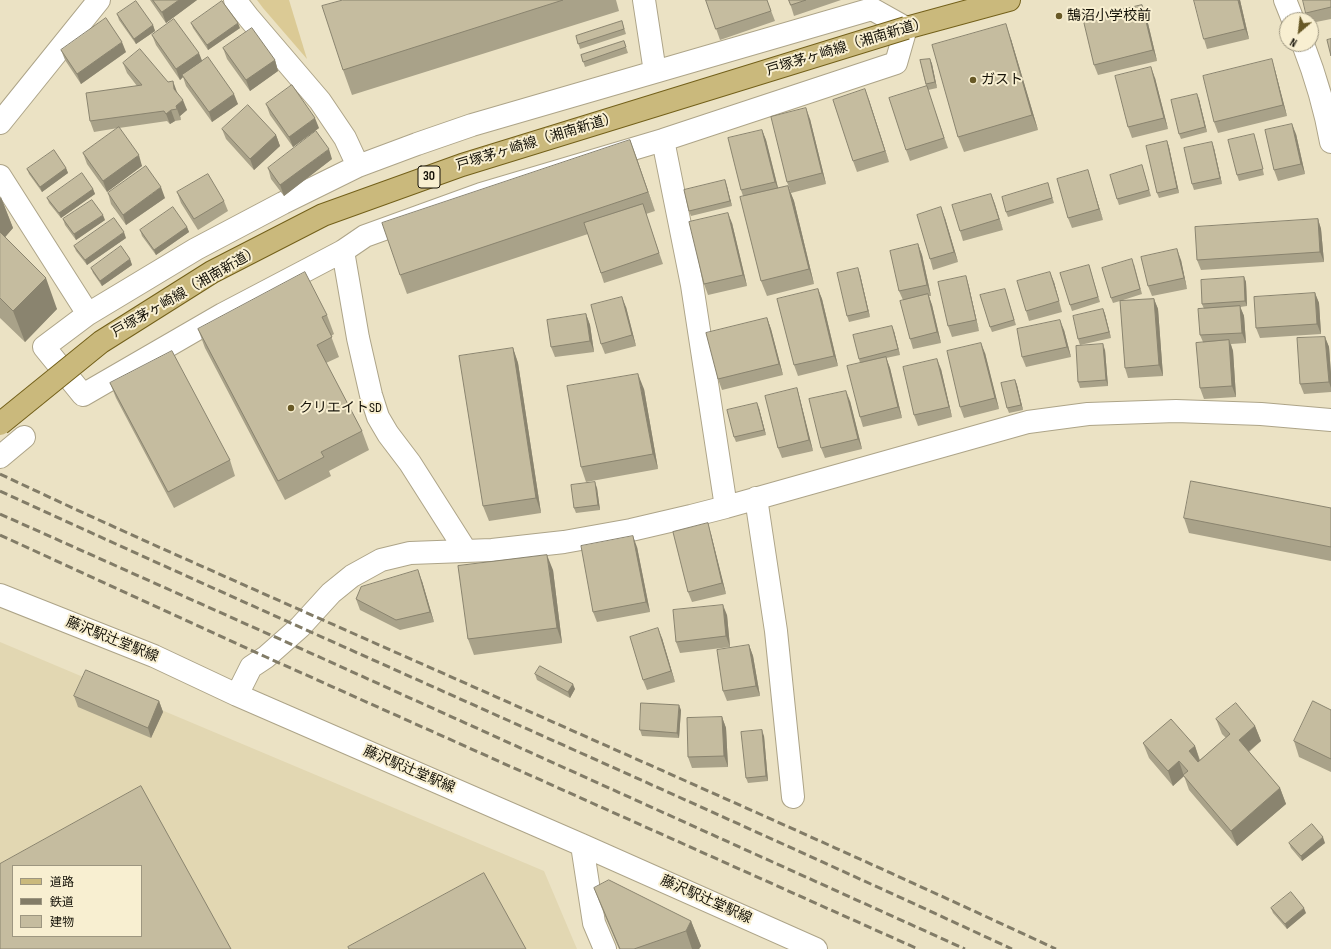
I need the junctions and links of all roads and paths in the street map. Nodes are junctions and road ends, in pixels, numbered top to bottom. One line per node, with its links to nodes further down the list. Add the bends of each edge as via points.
1 (99, 0): 10 (street)
2 (235, 0): 13 (street, via 320,102 345,138)
3 (644, 0): 9 (street)
4 (1009, 0): 7 (main road, 戸塚茅ヶ崎線（湘南新道） / 30)
5 (1285, 0): 6 (street)
6 (1290, 12)
7 (906, 28): 9 (street, via 872,9); 11 (street, via 896,63); 18 (main road, 戸塚茅ヶ崎線（湘南新道） / 30, bridge, via 462,165 323,215 212,272 101,342)
8 (1306, 52): 12 (street, via 1326,116)
9 (655, 72): 13 (street, via 472,125)
10 (0, 123)
11 (664, 140): 15 (street, via 481,194 365,236); 22 (street, via 692,284)
12 (1331, 142)
13 (358, 166): 16 (street, via 196,249)
14 (0, 176): 16 (street)
15 (343, 251): 16 (street, via 223,314 83,394 44,347); 23 (street, via 370,395 378,417)
16 (88, 314)
17 (1331, 420): 21 (street, via 1176,411 1088,414 1028,422)
18 (0, 424)
19 (24, 437): 20 (street)
20 (0, 457)
21 (756, 498): 22 (street); 26 (street, via 776,631)
22 (726, 507): 23 (street, via 631,530 564,542)
23 (466, 551): 25 (street, via 410,554 381,560 352,576 331,593 300,627 251,667)
24 (0, 595): 25 (street, 藤沢駅辻堂駅線, via 154,656)
25 (237, 695): 27 (street, 藤沢駅辻堂駅線)
26 (793, 797)
27 (582, 845): 28 (street, via 594,922); 29 (street, 藤沢駅辻堂駅線)
28 (605, 949)
29 (816, 949)

